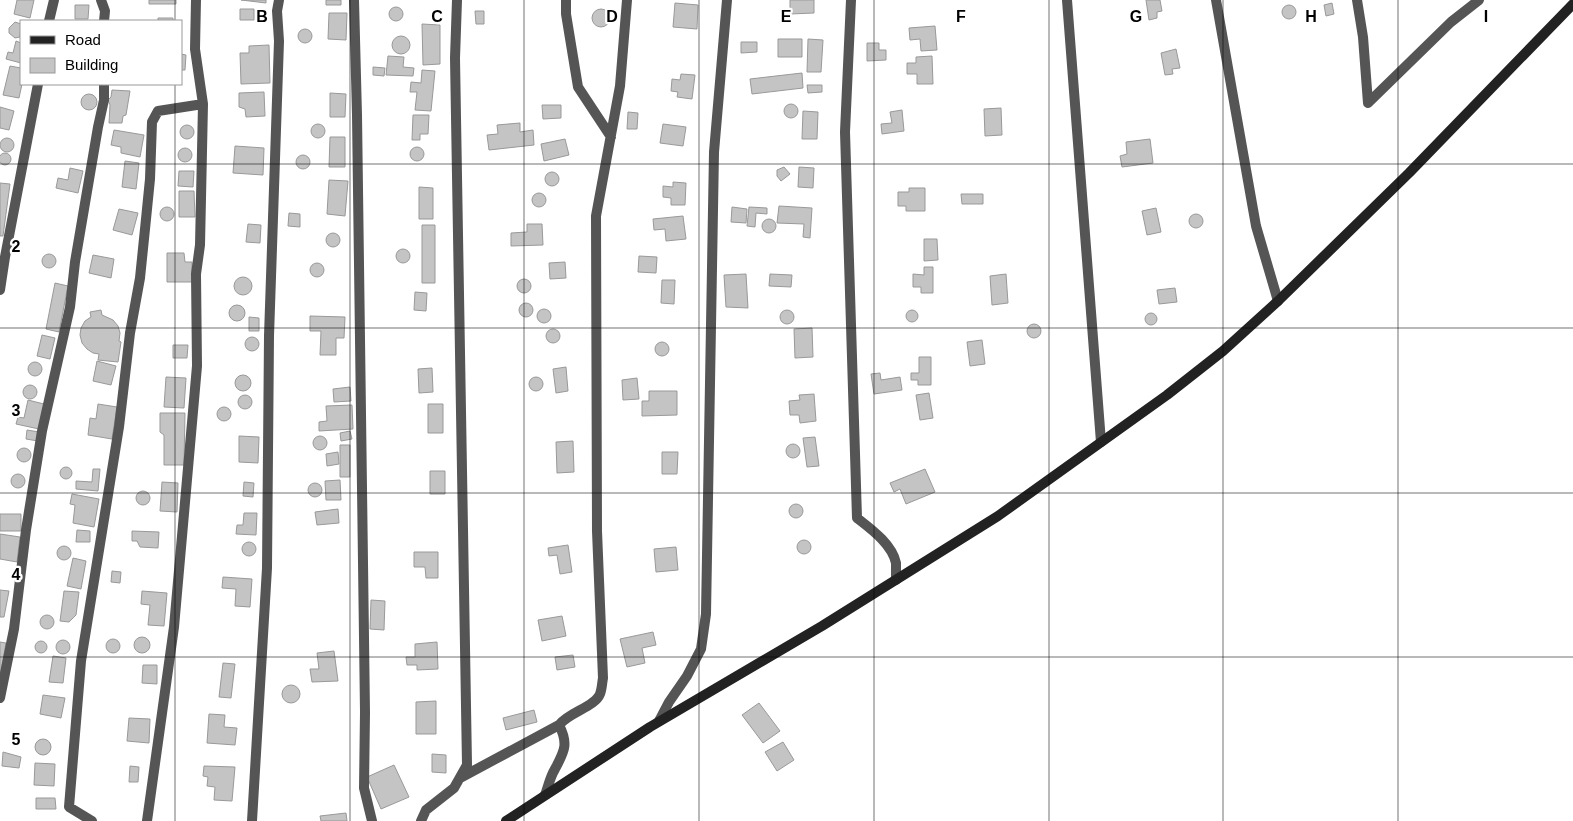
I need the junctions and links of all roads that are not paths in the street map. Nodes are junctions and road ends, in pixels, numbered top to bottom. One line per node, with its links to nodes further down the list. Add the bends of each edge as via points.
1 (54, 0): 16 (street)
2 (101, 0): 17 (street)
3 (196, 0): 20 (street, via 195,49)
4 (279, 0): 33 (street, via 269,336 267,568)
5 (354, 0): 34 (street, via 364,788)
6 (456, 0): 29 (street, via 467,765)
7 (566, 0): 21 (street, via 578,87)
8 (627, 0): 21 (street, via 620,86)
9 (727, 0): 27 (street, via 714,152 706,614 701,649)
10 (851, 0): 25 (street, via 845,132 857,518 877,533 891,553 896,563)
11 (1067, 0): 24 (street)
12 (1216, 0): 23 (street, via 1256,226)
13 (1357, 0): 14 (street, via 1368,103 1451,22)
14 (1479, 0)
15 (1573, 4): 23 (main road, via 1409,173)
16 (49, 20)
17 (104, 20)
18 (38, 85): 22 (street)
19 (104, 85): 26 (street, via 70,307 42,431 14,629)
20 (203, 104): 31 (street, via 158,111 152,122 140,278 114,463 81,660 69,807); 32 (street, via 201,225 196,274 197,366 174,626)
21 (611, 137): 28 (street, via 596,216 597,531 603,678 600,696)
22 (0, 290)
23 (1278, 301): 24 (main road, via 1223,351)
24 (1101, 442): 25 (main road, via 998,516)
25 (896, 580): 27 (main road)
26 (0, 698)
27 (659, 721): 30 (main road)
28 (560, 725): 29 (street); 30 (street, via 566,738)
29 (460, 778): 35 (street, via 454,788 426,810)
30 (545, 795): 36 (main road)
31 (92, 821)
32 (147, 821)
33 (252, 821)
34 (372, 821)
35 (421, 821)
36 (506, 821)

